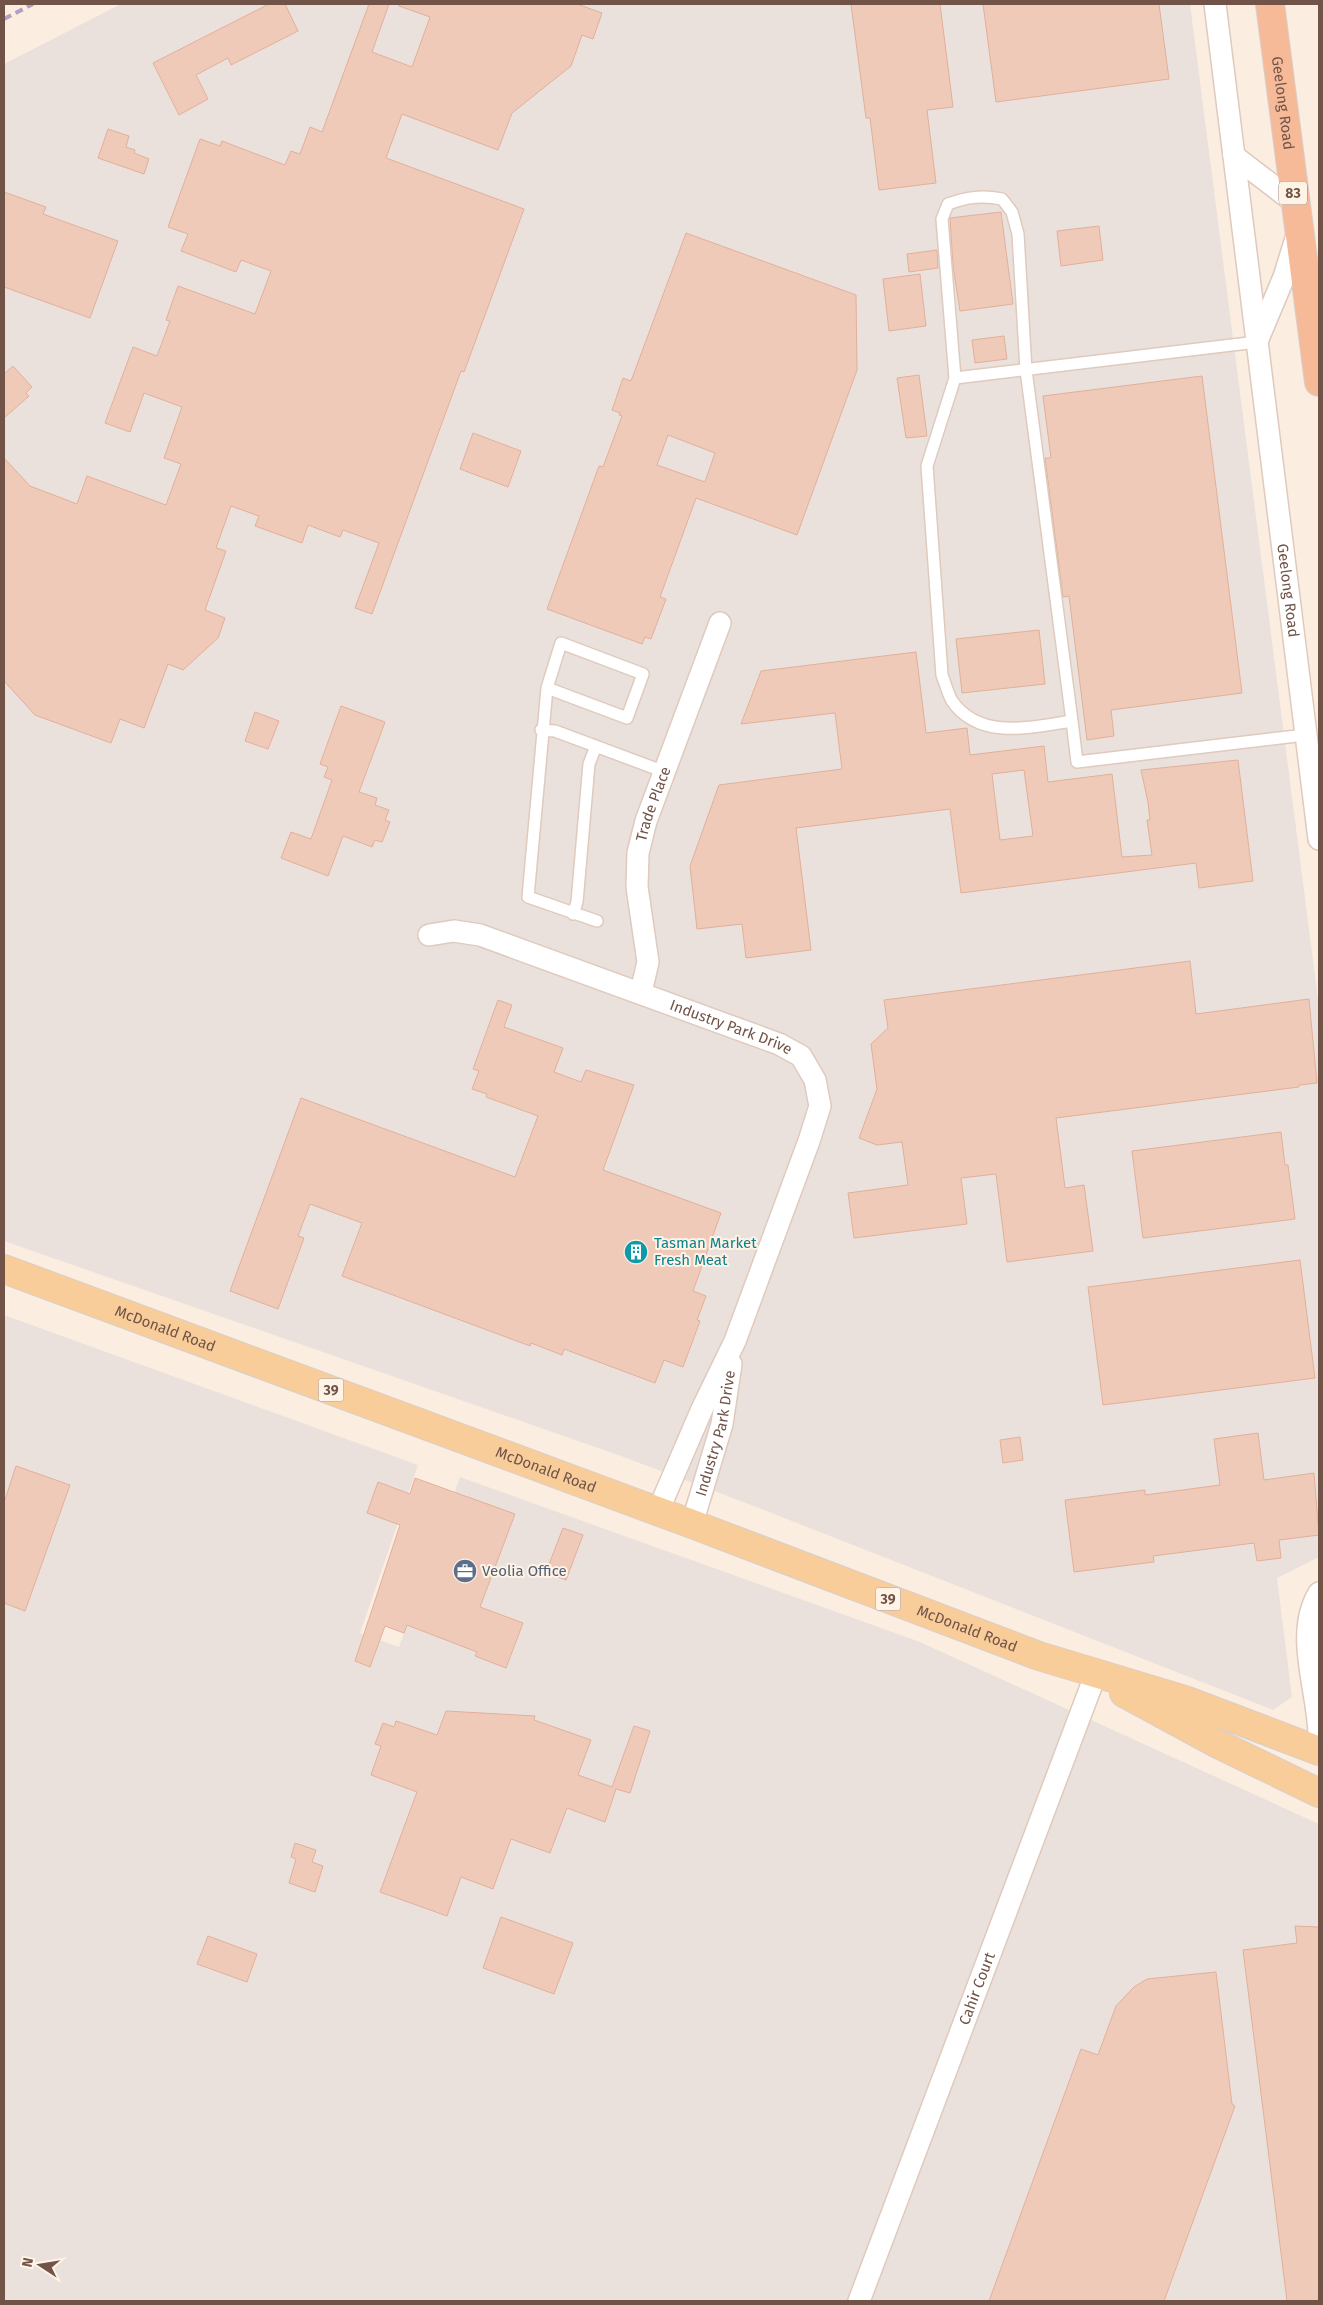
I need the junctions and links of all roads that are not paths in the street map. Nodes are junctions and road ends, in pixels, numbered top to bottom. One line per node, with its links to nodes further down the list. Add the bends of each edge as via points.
1 (1215, 4): 3 (street, Geelong Road)
2 (1270, 4): 4 (highway, Geelong Road / 83)
3 (1234, 156): 4 (street); 6 (street, Geelong Road)
4 (1294, 202): 5 (highway, Geelong Road / 83)
5 (1299, 230): 6 (street, Geelong Road); 9 (highway, Geelong Road / 83)
6 (1257, 342): 7 (lane); 14 (street, Geelong Road)
7 (1026, 370): 8 (lane); 8 (lane, via 1018,234 1012,212 1002,199 982,195 948,204 942,219); 12 (lane)
8 (955, 378): 12 (lane, via 927,466 942,675 952,700 969,717 990,727 1013,729)
9 (1319, 382)
10 (720, 622): 16 (street, Trade Place)
11 (546, 688): 11 (lane, via 560,643 643,674 627,718); 13 (lane)
12 (1072, 722): 14 (lane, via 1077,762)
13 (542, 730): 15 (lane, via 556,731); 18 (lane, via 528,897)
14 (1305, 735): 17 (street, Geelong Road)
15 (596, 746): 16 (lane); 18 (lane, via 589,764)
16 (665, 772): 21 (street, Trade Place, via 646,821 638,853 637,887 648,962)
17 (1319, 839)
18 (574, 914): 19 (lane)
19 (598, 921)
20 (429, 936): 21 (street, Industry Park Drive, via 454,931 480,935)
21 (641, 992): 23 (street, Industry Park Drive, via 779,1044 801,1056 815,1080 820,1106 810,1142)
22 (4, 1269): 24 (main road, McDonald Road / 39)
23 (735, 1341): 24 (street, Industry Park Drive); 25 (street, Industry Park Drive, via 722,1424)
24 (658, 1511): 25 (main road, McDonald Road / 39)
25 (692, 1524): 27 (main road, McDonald Road / 39)
26 (1319, 1593): 28 (street, via 1311,1608 1307,1627)
27 (1090, 1674): 28 (main road, McDonald Road / 39); 29 (main road, McDonald Road / 39, via 1174,1722); 30 (street, Cahir Court)
28 (1318, 1742): 29 (main road)
29 (1310, 1788)
30 (859, 2301)

